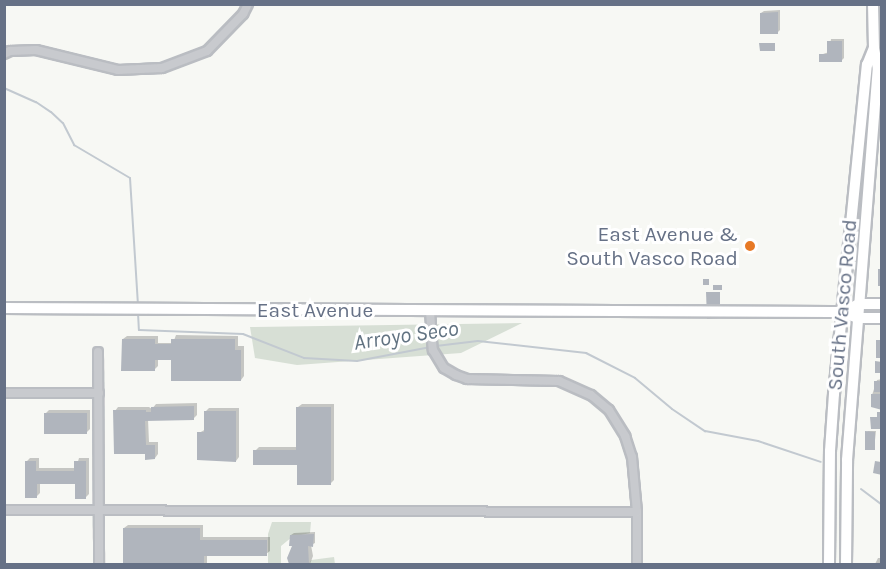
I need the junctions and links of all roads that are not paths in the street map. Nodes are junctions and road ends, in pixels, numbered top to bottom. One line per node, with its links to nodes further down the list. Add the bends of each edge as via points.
1 (248, 4): 4 (street, via 207,51 162,68 118,70 36,50)
2 (873, 4): 3 (main road, South Vasco Road)
3 (878, 48): 5 (main road, South Vasco Road); 10 (main road, South Vasco Road, via 867,65)
4 (4, 54)
5 (878, 106): 6 (main road, South Vasco Road)
6 (859, 304): 7 (main road, East Avenue); 10 (main road, East Avenue); 11 (main road, South Vasco Road)
7 (882, 304)
8 (4, 308): 9 (main road, East Avenue)
9 (430, 311): 10 (main road, East Avenue); 18 (street, via 433,350 444,368 456,375 467,379 559,381 591,395 609,410 632,457)
10 (842, 312): 11 (main road, East Avenue); 21 (main road, South Vasco Road, via 830,451)
11 (858, 318): 12 (main road, East Avenue); 22 (main road, South Vasco Road, via 847,460)
12 (882, 318)
13 (98, 352): 15 (street)
14 (4, 393): 15 (street)
15 (99, 393): 17 (street)
16 (4, 510): 17 (street)
17 (99, 510): 18 (street); 19 (street)
18 (637, 512): 20 (street)
19 (99, 564)
20 (637, 564)
21 (829, 564)
22 (846, 564)

